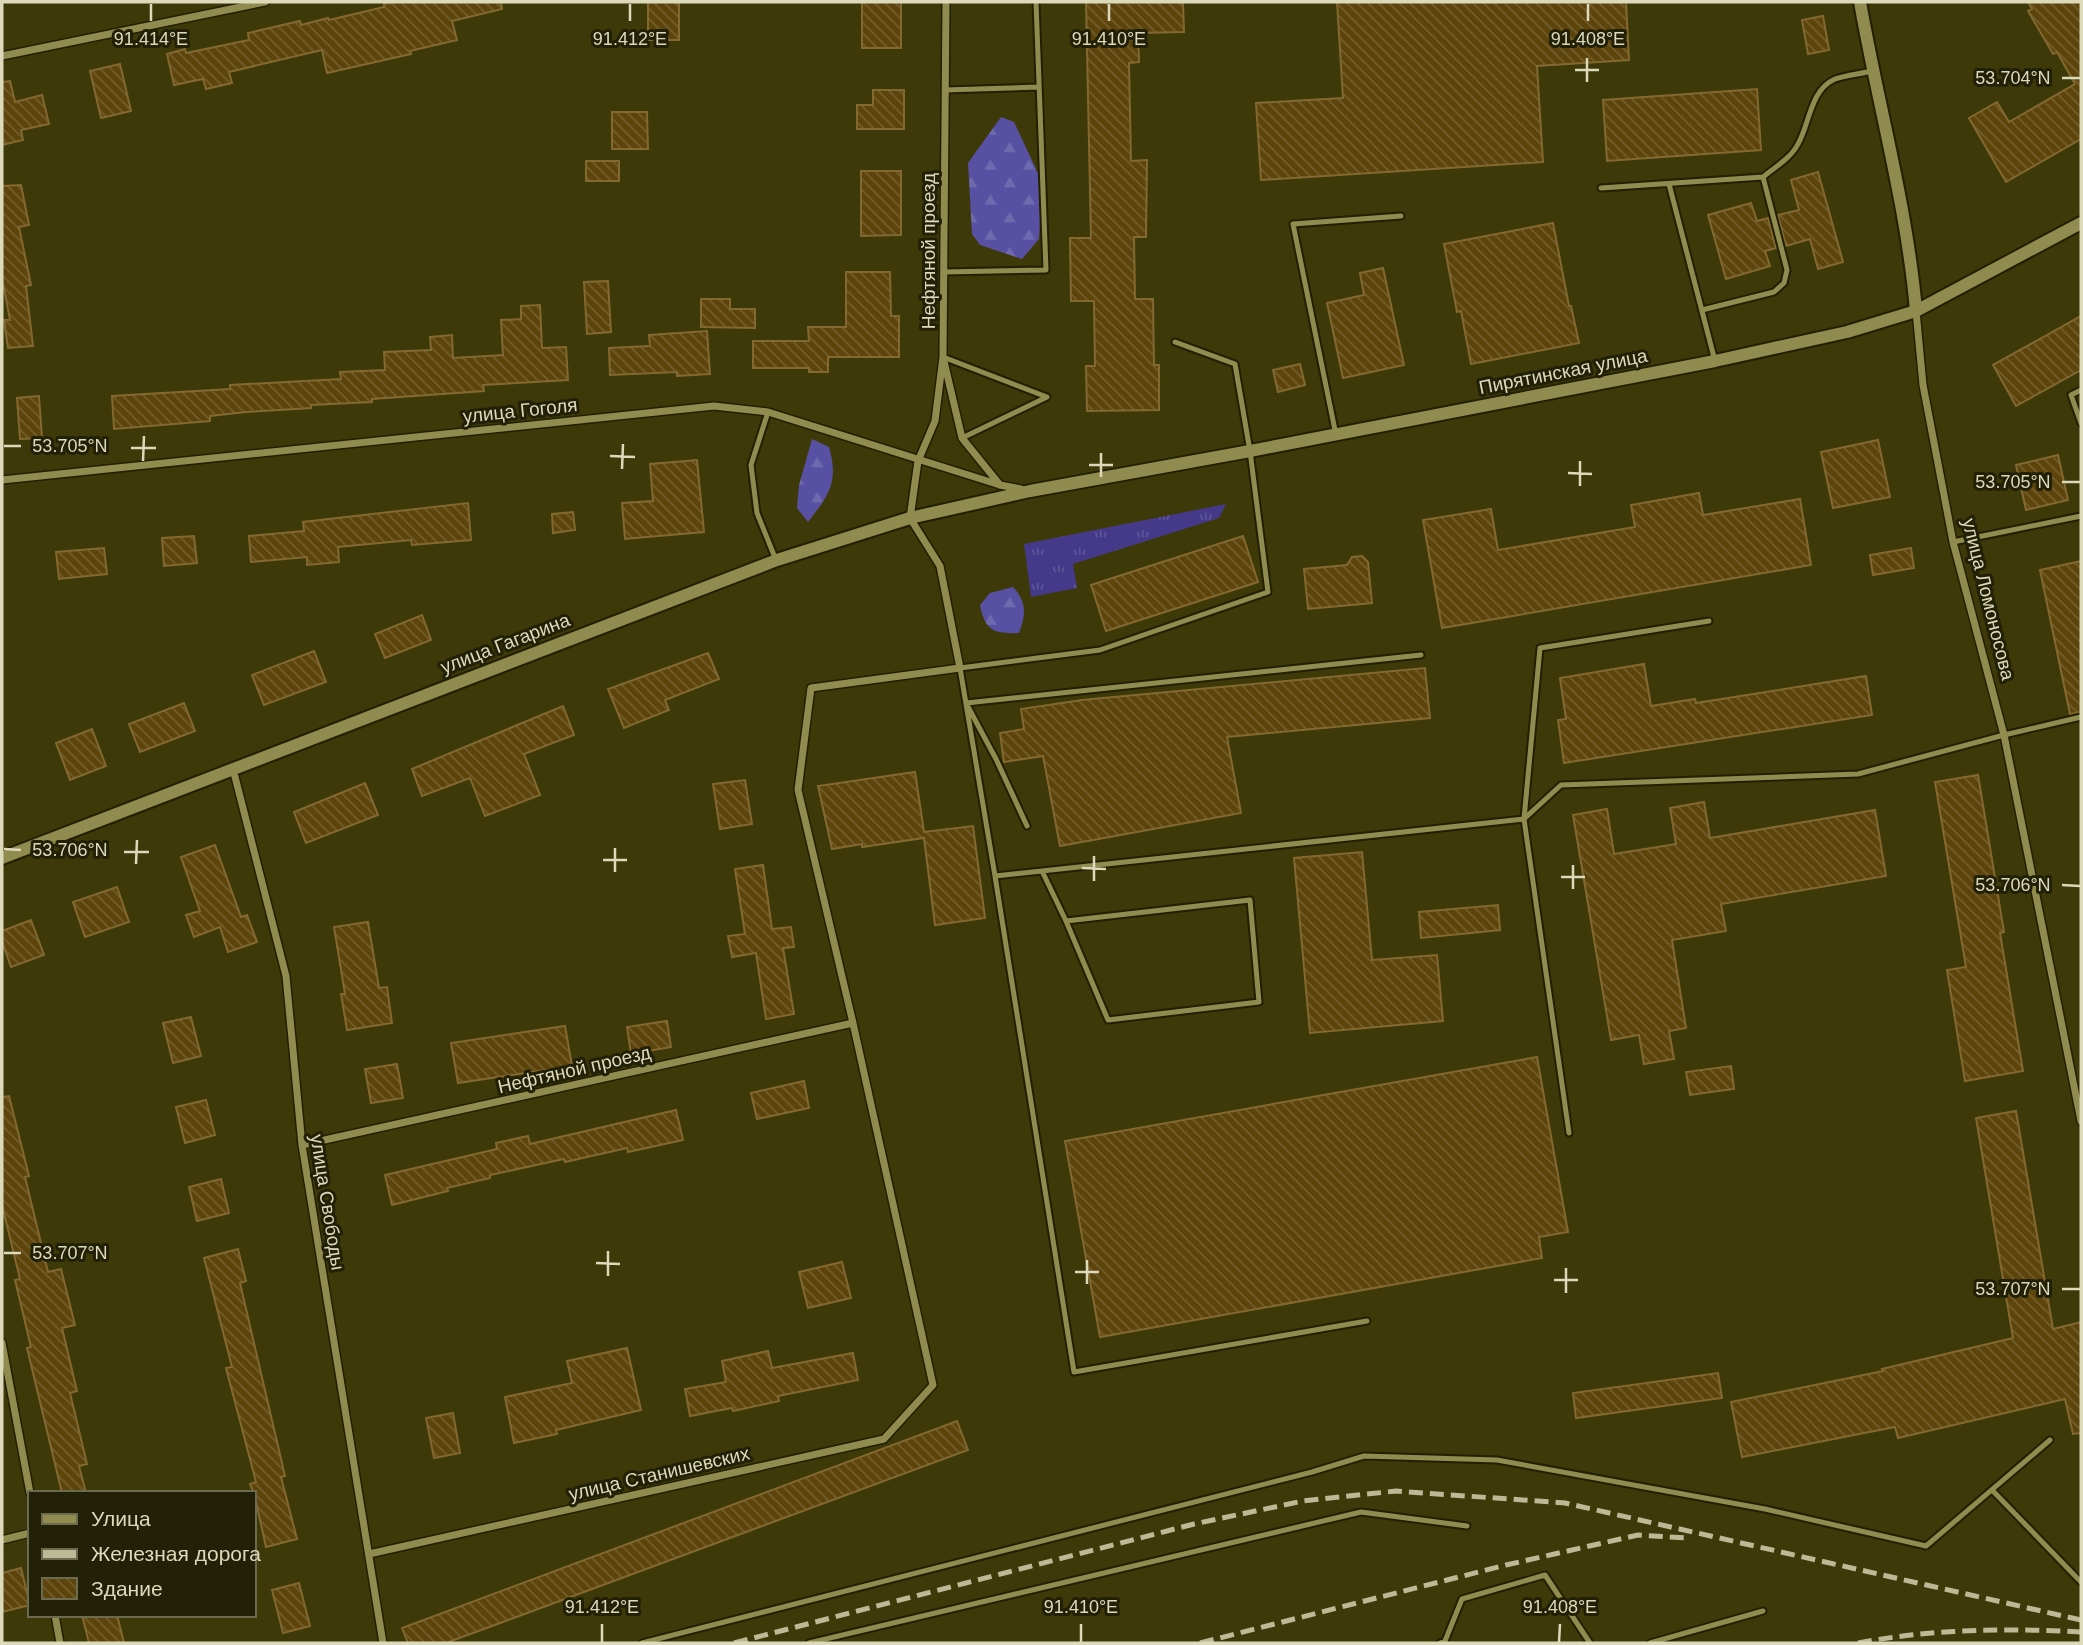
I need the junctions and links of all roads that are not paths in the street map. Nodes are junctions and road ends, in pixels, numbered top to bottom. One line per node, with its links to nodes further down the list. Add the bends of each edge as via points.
1 (265, 2): 5 (street)
2 (946, 2): 8 (street, Нефтяной проезд)
3 (1036, 2): 7 (lane)
4 (1860, 2): 6 (street, улица Ломоносова)
5 (2, 56)
6 (1872, 71): 9 (lane, via 1825,85 1798,145); 16 (street, улица Ломоносова, via 1912,261)
7 (1039, 87): 8 (lane); 14 (lane, via 1046,270)
8 (945, 90): 14 (street, Нефтяной проезд)
9 (1763, 177): 10 (lane); 15 (lane, via 1787,270 1784,283 1774,292)
10 (1669, 184): 11 (lane); 15 (lane)
11 (1601, 188)
12 (1401, 216): 23 (lane, via 1293,224)
13 (2081, 223): 16 (street, Пирятинская улица)
14 (944, 272): 18 (street, Нефтяной проезд)
15 (1702, 310): 19 (lane)
16 (1916, 310): 19 (street, Пирятинская улица); 32 (street, улица Ломоносова, via 1923,385)
17 (1175, 342): 25 (lane, via 1235,364)
18 (943, 357): 24 (street, Нефтяной проезд); 24 (lane, via 1047,397); 26 (street, via 935,421)
19 (1715, 361): 23 (street, Пирятинская улица)
20 (2081, 390): 22 (lane, via 2071,395)
21 (768, 412): 26 (street, улица Гоголя); 27 (street, улица Гоголя, via 714,406); 33 (lane, via 751,465 757,513)
22 (2081, 423)
23 (1336, 435): 25 (street, Пирятинская улица)
24 (962, 438): 28 (street, Нефтяной проезд)
25 (1250, 452): 29 (street, Пирятинская улица); 36 (lane, via 1268,592 1100,650)
26 (918, 461): 28 (street, улица Гоголя); 31 (street)
27 (2, 480)
28 (1000, 485): 29 (street, улица Гоголя)
29 (1030, 491): 31 (street, улица Гагарина)
30 (2081, 516): 32 (lane)
31 (910, 518): 33 (street, улица Гагарина); 36 (street, via 940,566)
32 (1953, 542): 39 (street, улица Ломоносова)
33 (777, 560): 40 (street, улица Гагарина)
34 (1709, 621): 41 (lane, via 1540,648)
35 (1421, 655): 37 (lane)
36 (960, 668): 37 (lane); 47 (street, via 811,688 798,790)
37 (966, 703): 42 (lane); 45 (lane)
38 (2081, 717): 39 (lane)
39 (2004, 735): 41 (lane, via 1858,774 1561,785); 48 (street, улица Ломоносова)
40 (232, 767): 43 (street, улица Гагарина); 50 (street, улица Свободы, via 286,976)
41 (1524, 820): 44 (lane); 49 (lane)
42 (1027, 826)
43 (2, 858)
44 (1042, 871): 45 (lane); 46 (lane)
45 (995, 876): 51 (lane, via 1074,1372)
46 (1066, 921): 46 (lane, via 1250,900 1259,1002 1108,1020)
47 (853, 1023): 50 (street, Нефтяной проезд); 59 (street, улица Станишевских, via 933,1385 884,1440)
48 (2081, 1121)
49 (1569, 1133)
50 (302, 1145): 59 (street, улица Свободы)
51 (1367, 1321)
52 (2, 1343): 55 (street)
53 (2050, 1440): 54 (lane)
54 (1992, 1489): 60 (lane); 65 (lane, via 1926,1546 1765,1509 1497,1460 1364,1456)
55 (30, 1491)
56 (1467, 1526): 66 (lane, via 1361,1512)
57 (28, 1534): 58 (street)
58 (2, 1540)
59 (369, 1554): 64 (street, улица Свободы)
60 (2081, 1582)
61 (1763, 1611): 69 (lane)
62 (55, 1617): 63 (street)
63 (60, 1643)
64 (383, 1643)
65 (642, 1643)
66 (809, 1643)
67 (1444, 1643): 68 (lane, via 1462,1599 1545,1575)
68 (1590, 1643)
69 (1650, 1643)

